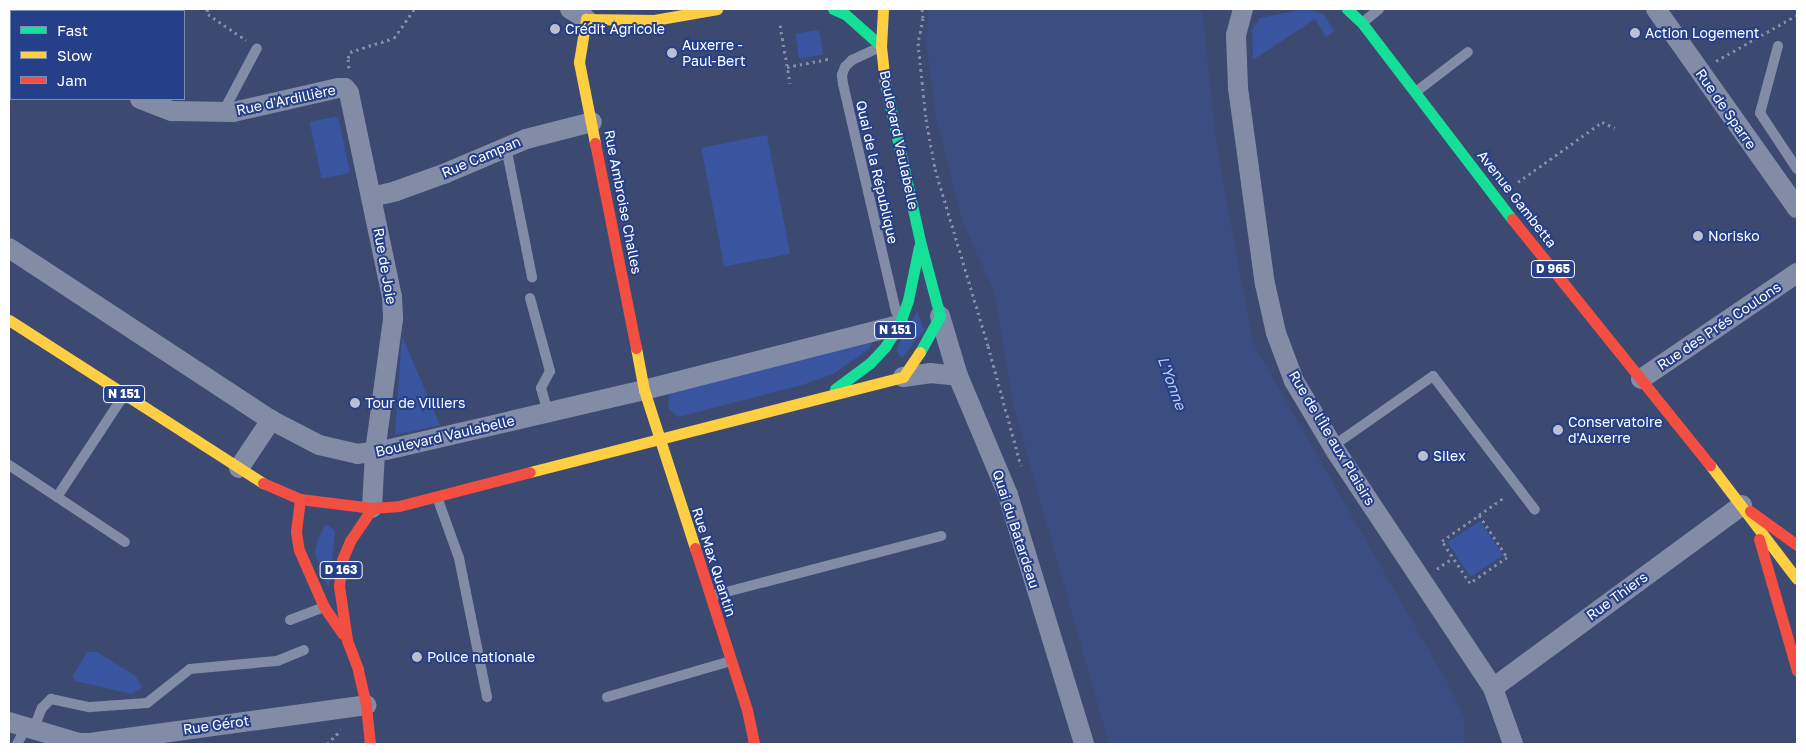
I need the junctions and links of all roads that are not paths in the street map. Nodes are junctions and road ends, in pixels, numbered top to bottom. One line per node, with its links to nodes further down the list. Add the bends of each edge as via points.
1 (717, 9): 9 (main road, via 654,20)
2 (833, 9): 11 (main road, via 846,14)
3 (883, 9): 11 (main road, Boulevard Vaulabelle / N 151)
4 (1243, 9): 41 (street, Rue de l'Île aux Plaisirs, via 1236,35 1238,88 1265,284 1276,333 1294,381)
5 (1347, 9): 10 (main road, Avenue Gambetta / D 965)
6 (1379, 9): 10 (lane)
7 (1656, 9): 23 (street, Rue de Sparre)
8 (578, 14): 9 (main road); 19 (main road, Rue Ambroise Challes, via 579,62)
9 (627, 15)
10 (1362, 23): 16 (main road, Avenue Gambetta / D 965)
11 (881, 46): 24 (main road, Boulevard Vaulabelle / N 151, via 886,90); 31 (lane, Quai de la République, via 852,60 842,75)
12 (1778, 46): 21 (lane, via 1760,113)
13 (257, 48): 18 (lane)
14 (1468, 52): 16 (lane)
15 (345, 88): 18 (street, Rue d'Ardillière); 22 (street, Rue de Joie)
16 (1416, 91): 34 (main road, Avenue Gambetta / D 965)
17 (143, 100): 18 (street, Rue d'Ardillière, via 172,111)
18 (223, 112)
19 (592, 122): 20 (street, Rue Campan); 35 (main road, Rue Ambroise Challes)
20 (506, 147): 22 (street, Rue Campan, via 413,185); 27 (lane)
21 (1797, 169)
22 (371, 197): 42 (street, Rue de Joie, via 392,297)
23 (1797, 208)
24 (920, 241): 29 (main road, Boulevard Vaulabelle / N 151); 31 (main road, Boulevard Vaulabelle / N 151, via 908,300)
25 (9, 248): 39 (street, Boulevard Vaulabelle)
26 (1797, 272): 34 (street, Rue des Prés Coulons)
27 (532, 277)
28 (530, 298): 38 (lane, via 550,371 541,388)
29 (940, 316): 32 (main road, N 151, via 928,341); 33 (street, Quai du Batardeau)
30 (9, 320): 36 (main road, Boulevard Vaulabelle / N 151)
31 (899, 325): 35 (street, Boulevard Vaulabelle); 37 (main road, Boulevard Vaulabelle / N 151, via 870,363)
32 (903, 376): 33 (street, Boulevard Vaulabelle / N 151, via 930,373); 37 (main road, Boulevard Vaulabelle / N 151)
33 (958, 376): 71 (street, Quai du Batardeau, via 1008,495)
34 (1641, 379): 48 (main road, Avenue Gambetta / D 965)
35 (644, 390): 38 (street, Boulevard Vaulabelle); 40 (main road, Rue Max Quantin)
36 (125, 394): 44 (main road, Boulevard Vaulabelle / N 151); 46 (lane)
37 (828, 394): 40 (main road, Boulevard Vaulabelle / N 151)
38 (548, 412): 42 (street, Boulevard Vaulabelle)
39 (271, 420): 42 (street, Boulevard Vaulabelle, via 319,445 357,454); 44 (street)
40 (659, 440): 45 (main road, Boulevard Vaulabelle / N 151); 56 (main road, Rue Max Quantin)
41 (1335, 449): 50 (lane, via 1433,376); 64 (street, Rue de l'Île aux Plaisirs)
42 (375, 452): 49 (street, Rue de Joie)
43 (9, 465): 46 (lane)
44 (239, 468): 47 (main road, Boulevard Vaulabelle / N 151, via 261,482)
45 (437, 496): 49 (main road, Boulevard Vaulabelle / N 151, via 399,506); 65 (lane, via 459,558)
46 (56, 497): 53 (lane)
47 (300, 498): 49 (main road, Boulevard Vaulabelle / N 151); 58 (main road, via 296,532 299,550)
48 (1742, 505): 51 (main road, Avenue Gambetta); 54 (main road); 64 (street, Rue Thiers)
49 (372, 508): 57 (main road, D 163, via 350,541 342,560)
50 (1535, 510)
51 (1756, 525): 55 (main road, Avenue Gambetta); 63 (main road, Avenue Gambetta)
52 (941, 536): 56 (lane)
53 (125, 542)
54 (1797, 545)
55 (1797, 579)
56 (710, 596): 62 (main road, Rue Max Quantin)
57 (340, 597): 58 (lane); 60 (main road, D 163)
58 (324, 607): 59 (lane); 60 (main road)
59 (290, 620)
60 (347, 640): 67 (main road, D 163)
61 (304, 650): 68 (lane, via 277,661 190,668 147,703 90,707 51,699)
62 (731, 661): 66 (lane); 70 (main road, Rue Max Quantin)
63 (1797, 671)
64 (1493, 688): 72 (street, Rue de l'Île aux Plaisirs)
65 (487, 696)
66 (607, 697)
67 (366, 705): 68 (street, Rue Gérot, via 90,743); 69 (main road, D 163)
68 (21, 731)
69 (370, 744)
70 (754, 744)
71 (1084, 744)
72 (1513, 744)

